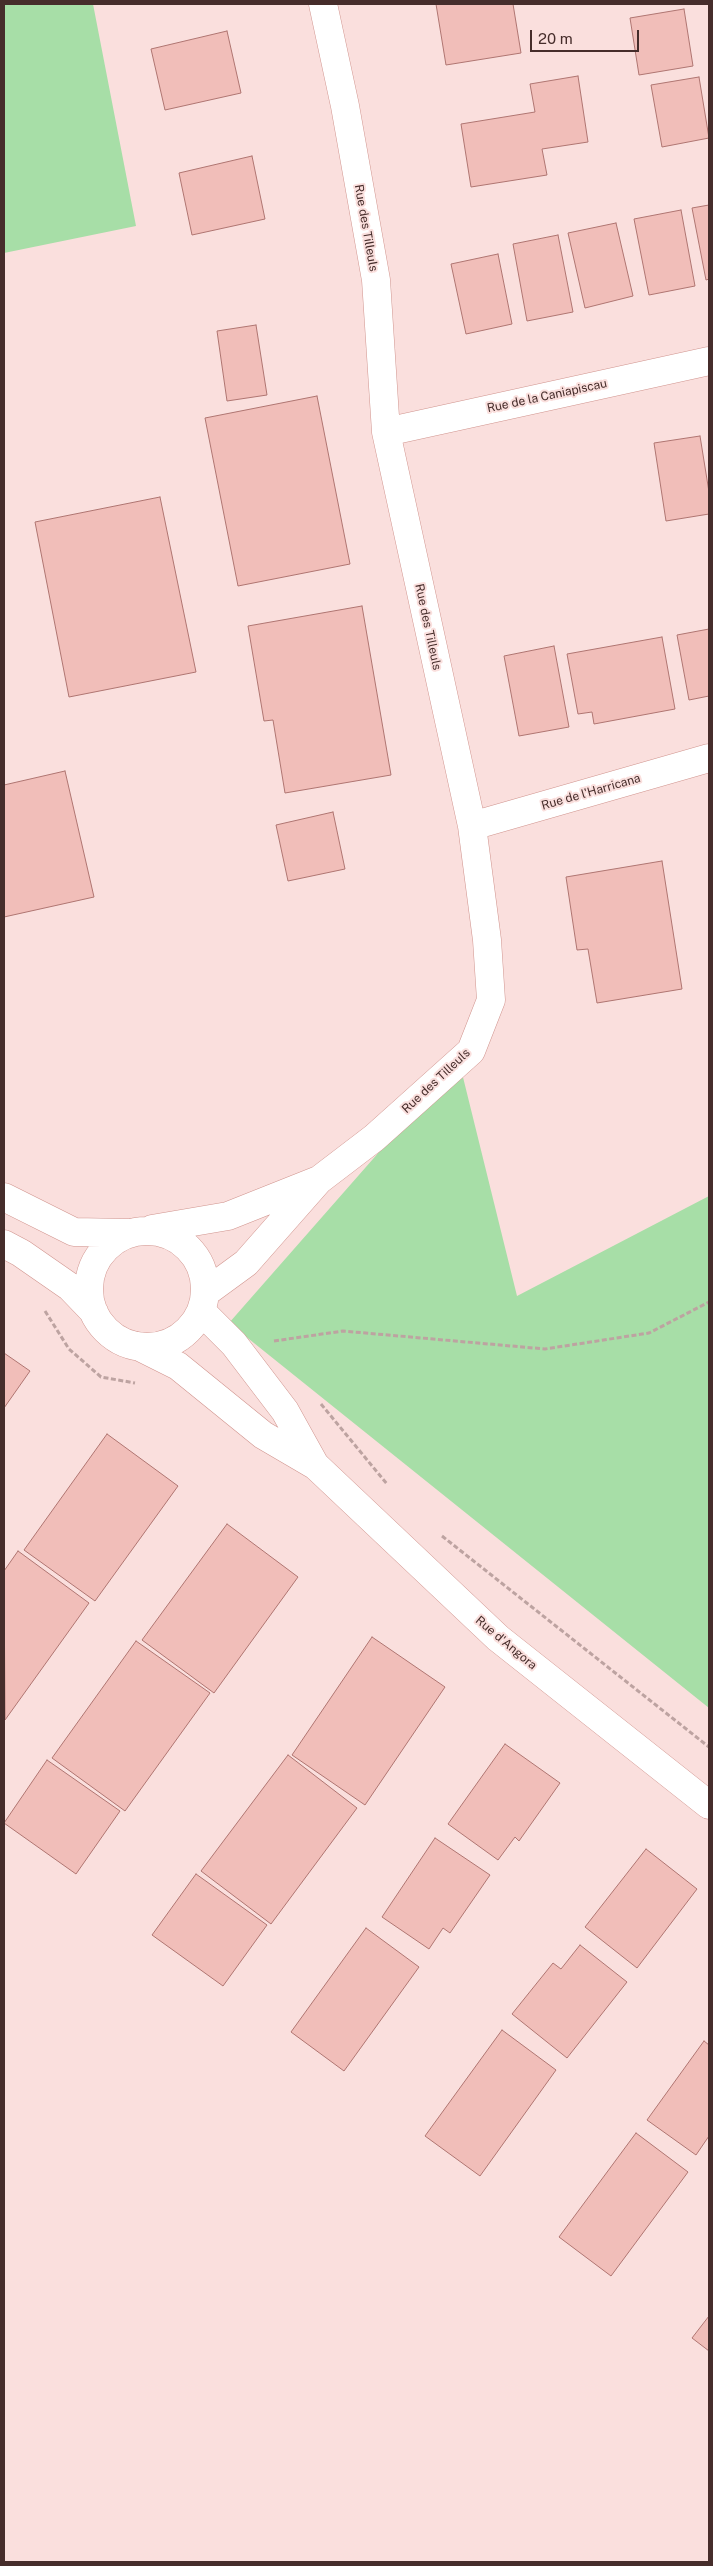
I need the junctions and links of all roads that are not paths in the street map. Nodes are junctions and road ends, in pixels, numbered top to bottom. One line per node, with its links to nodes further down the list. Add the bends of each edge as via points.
1 (323, 4): 3 (street, Rue des Tilleuls, via 376,280)
2 (709, 361): 3 (street, Rue de la Caniapiscau)
3 (386, 432): 5 (street, Rue des Tilleuls)
4 (709, 758): 5 (street, Rue de l'Harricana)
5 (472, 826): 6 (street, Rue des Tilleuls, via 487,940 490,1000 471,1051 374,1138)
6 (320, 1180): 8 (street, Rue des Tilleuls, via 228,1216); 10 (street, Rue des Tilleuls, via 246,1263)
7 (4, 1197): 8 (street, via 74,1232)
8 (138, 1232): 10 (street, via 166,1233 182,1242 195,1256 203,1273); 11 (street, via 112,1243 99,1257 91,1274 89,1293)
9 (4, 1244): 11 (street, via 70,1287)
10 (203, 1302): 12 (street, via 191,1328 176,1340 157,1346); 13 (street, Rue d'Angora, via 285,1412)
11 (94, 1312): 12 (street, via 105,1328 120,1340)
12 (138, 1346): 13 (street, Rue d'Angora, via 178,1366 263,1435)
13 (316, 1466): 14 (street, Rue d'Angora, via 498,1638)
14 (709, 1805)

